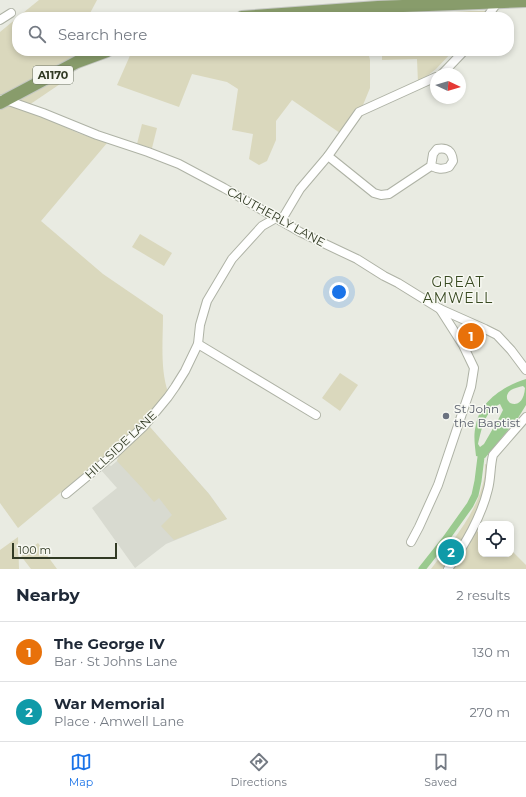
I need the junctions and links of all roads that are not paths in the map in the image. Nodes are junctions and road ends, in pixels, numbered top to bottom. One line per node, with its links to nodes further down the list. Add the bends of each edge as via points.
1 (526, 1): 2 (main road)
2 (497, 3): 3 (main road); 4 (street)
3 (310, 12)
4 (491, 12)
5 (11, 13): 6 (street)
6 (0, 20)
7 (93, 56): 11 (main road, A1170)
8 (459, 56): 9 (street)
9 (448, 68)
10 (430, 80): 12 (street, via 359,112)
11 (2, 101): 14 (street, CAUTHERLY LANE, via 43,113 179,164)
12 (328, 156): 13 (street, via 381,196 389,194); 15 (street, via 300,189)
13 (431, 166)
14 (263, 210): 15 (street, CAUTHERLY LANE); 16 (street)
15 (279, 220): 16 (street, HILLSIDE LANE); 17 (street, CAUTHERLY LANE, via 357,259)
16 (262, 226): 18 (street, HILLSIDE LANE, via 232,259 207,301 200,324)
17 (440, 309): 19 (street, CAUTHERLY LANE, via 497,335); 23 (street, via 474,368 471,387 438,485)
18 (198, 344): 20 (street); 22 (street, HILLSIDE LANE, via 185,371 160,408 114,454)
19 (526, 370)
20 (316, 415)
21 (526, 417): 24 (street, via 493,455 481,512 461,551)
22 (66, 494)
23 (411, 542)
24 (448, 569)

